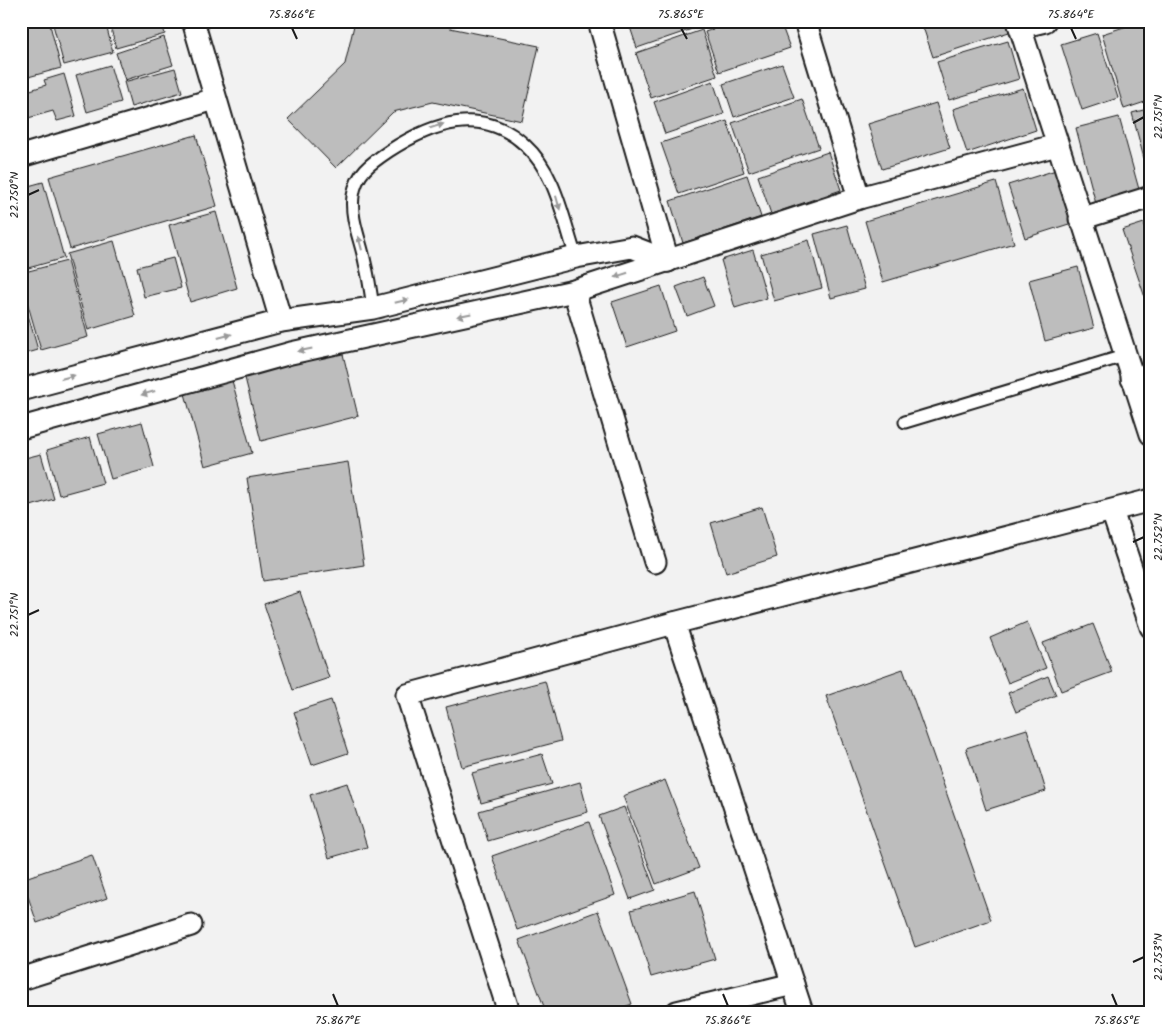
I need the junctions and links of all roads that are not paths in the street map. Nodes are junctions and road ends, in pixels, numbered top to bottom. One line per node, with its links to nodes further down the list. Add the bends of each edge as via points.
1 (193, 21): 6 (street)
2 (599, 21): 13 (street)
3 (805, 21): 10 (street)
4 (1045, 21): 5 (street)
5 (1019, 24): 7 (street)
6 (215, 99): 8 (street); 16 (street)
7 (1057, 145): 10 (street); 11 (street)
8 (21, 156)
9 (1151, 197): 11 (street)
10 (859, 198): 13 (street)
11 (1080, 219): 17 (street)
12 (576, 257): 13 (street, via 632,247); 15 (street, one-way to 12); 15 (lane, one-way to 12, via 366,263 353,215 358,177 372,162 411,136 441,124 471,121 496,127 524,144 545,168)
13 (668, 260): 14 (street, one-way to 14)
14 (574, 291): 21 (street, one-way to 21, via 291,353); 25 (street)
15 (373, 308): 16 (street)
16 (281, 321): 19 (street, one-way to 16)
17 (1124, 356): 18 (street); 20 (lane)
18 (1141, 376): 22 (street)
19 (21, 390)
20 (905, 422)
21 (21, 428)
22 (1151, 434)
23 (1151, 500): 24 (street)
24 (1112, 511): 26 (street); 27 (street)
25 (656, 562)
26 (674, 623): 30 (street); 31 (street, via 407,696)
27 (1151, 627)
28 (192, 925): 29 (street)
29 (21, 979)
30 (793, 984): 32 (street); 33 (street)
31 (509, 1012)
32 (678, 1012)
33 (802, 1012)

